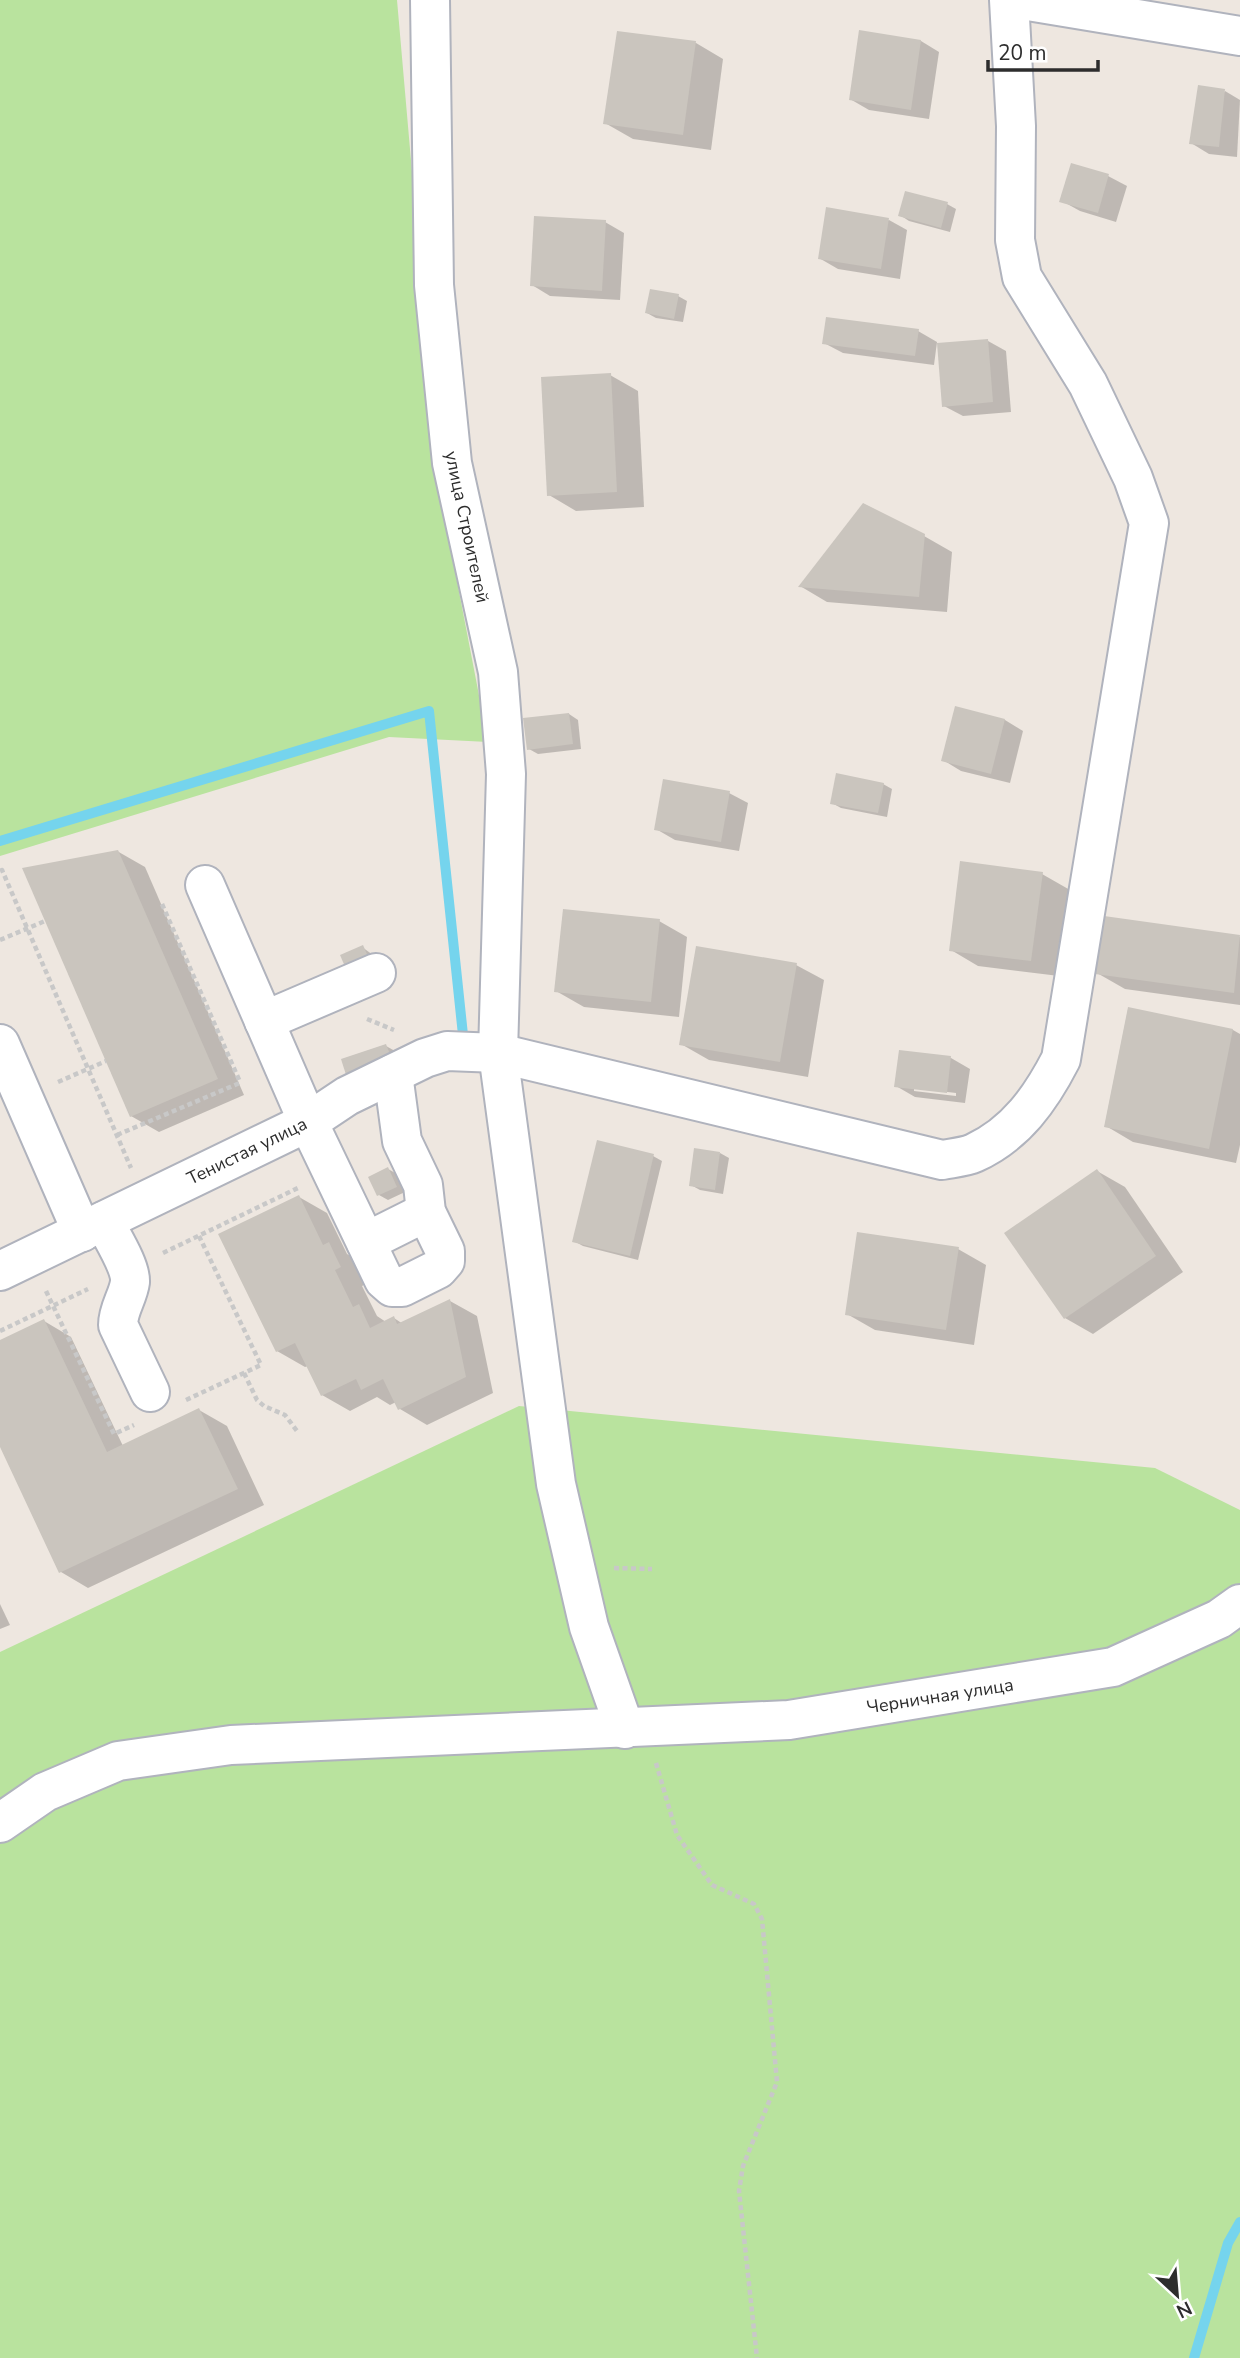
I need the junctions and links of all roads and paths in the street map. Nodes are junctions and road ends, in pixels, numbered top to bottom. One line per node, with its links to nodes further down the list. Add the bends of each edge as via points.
1 (430, 0): 15 (street, улица Строителей, via 434,285 452,463 498,672 506,774)
2 (1009, 0): 15 (street, Тенистая улица, via 1016,126 1015,240 1022,277 1088,384 1149,523 1061,1059 1026,1116 972,1154 942,1160)
3 (1022, 0): 4 (street)
4 (1240, 36)
5 (0, 872): 9 (path)
6 (205, 885): 13 (street)
7 (162, 904): 21 (path)
8 (44, 921): 9 (path)
9 (27, 928): 10 (path); 19 (path)
10 (0, 940)
11 (376, 973): 12 (street)
12 (318, 998): 13 (street); 18 (path, via 403,1034)
13 (264, 1021): 17 (street)
14 (0, 1044): 27 (street)
15 (498, 1053): 18 (street, Тенистая улица, via 447,1052); 36 (street, улица Строителей, via 556,1484 589,1627)
16 (106, 1061): 19 (path)
17 (282, 1064): 21 (path); 22 (street)
18 (409, 1066): 22 (street, Тенистая улица, via 347,1096); 26 (street, via 402,1141 423,1185)
19 (88, 1069): 20 (path); 23 (path)
20 (70, 1076)
21 (240, 1082): 23 (path)
22 (308, 1122): 24 (street); 25 (street, Тенистая улица)
23 (117, 1135): 25 (path)
24 (332, 1172): 28 (street); 29 (path)
25 (146, 1201): 27 (street, Тенистая улица)
26 (426, 1212): 28 (street); 28 (street, via 445,1251 445,1261 402,1287 392,1287 384,1280)
27 (93, 1226): 29 (street); 30 (street, Тенистая улица)
28 (366, 1242)
29 (128, 1270): 31 (path); 33 (street, via 130,1283 118,1325)
30 (0, 1271)
31 (0, 1331)
32 (244, 1373): 34 (path, via 257,1400 285,1415)
33 (150, 1392)
34 (297, 1431)
35 (1240, 1604): 36 (street, Черничная улица, via 1219,1619 1113,1667 789,1720)
36 (625, 1729): 37 (street, Черничная улица, via 231,1745 118,1761 46,1792); 38 (path, via 654,1757 677,1835 712,1885 754,1904 762,1919 777,2082 743,2166 739,2191)
37 (0, 1823)
38 (757, 2358)

